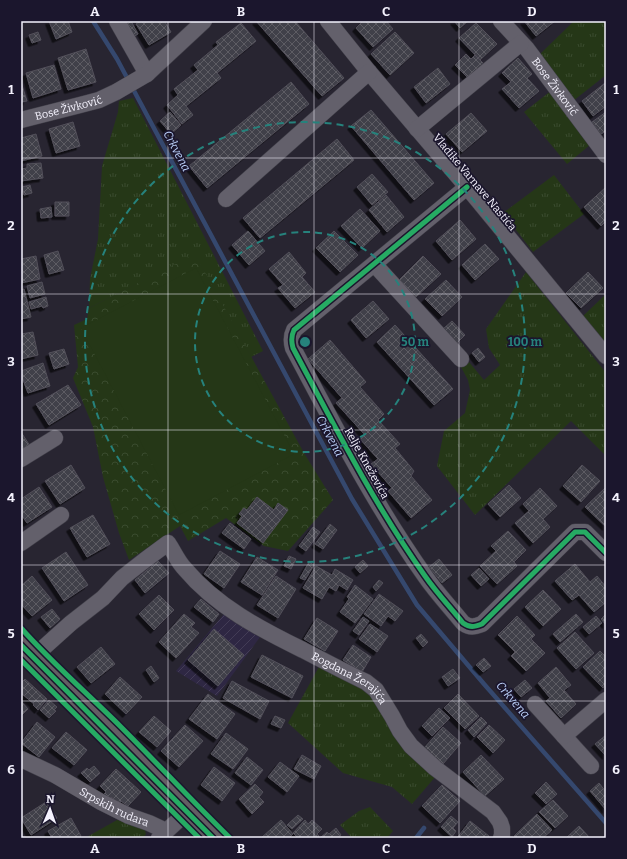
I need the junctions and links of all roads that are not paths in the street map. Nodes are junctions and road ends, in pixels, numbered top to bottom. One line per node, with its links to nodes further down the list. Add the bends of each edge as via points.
1 (117, 21): 7 (street)
2 (204, 21): 7 (street)
3 (328, 21): 6 (street, Vladike Varnave Nastića)
4 (501, 21): 5 (street, Bose Živković)
5 (521, 43): 9 (street); 10 (street, Bose Živković)
6 (369, 72): 9 (street, Vladike Varnave Nastića); 12 (street)
7 (143, 77): 8 (street, Bose Živković, via 99,100)
8 (21, 120)
9 (417, 129): 11 (street, Vladike Varnave Nastića)
10 (606, 155)
11 (467, 187): 13 (street, Relje Kneževića); 14 (street, Vladike Varnave Nastića)
12 (226, 199)
13 (374, 265): 15 (street); 20 (street, Relje Kneževića, via 294,330 291,340 366,484 425,577 469,627 482,624 576,532 585,532)
14 (606, 356)
15 (461, 359)
16 (55, 438): 17 (street)
17 (21, 459)
18 (61, 515): 19 (street)
19 (21, 544)
20 (606, 553)
21 (27, 652): 27 (main road); 30 (street, Bogdana Žerajića, via 41,650 103,598 122,578 168,543 192,578 228,608 268,633 366,682 376,690 411,746 435,768 493,812 502,828)
22 (606, 700): 24 (street)
23 (535, 704): 24 (street)
24 (564, 736): 26 (street)
25 (21, 759): 28 (street, Srpskih rudara, via 129,816 149,823)
26 (591, 766)
27 (187, 812): 28 (street); 29 (main road)
28 (163, 835)
29 (213, 838)
30 (501, 838)

